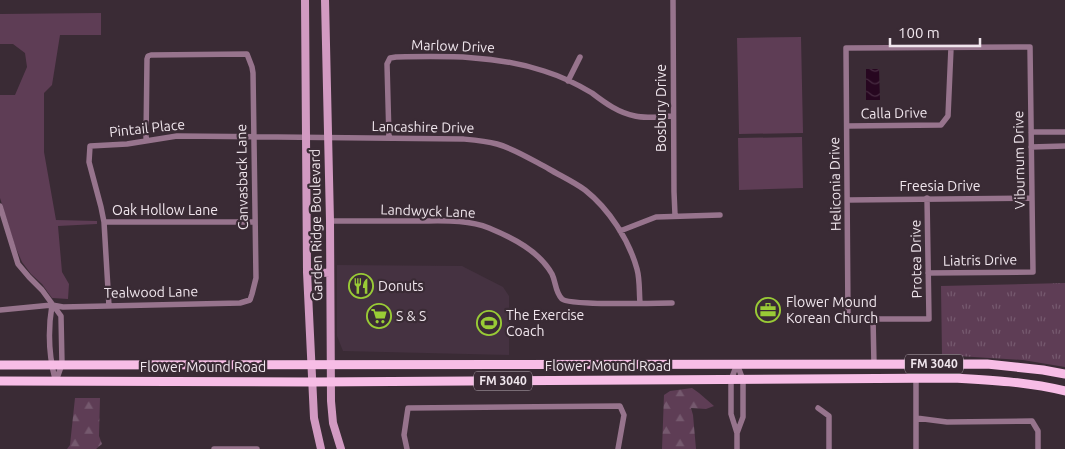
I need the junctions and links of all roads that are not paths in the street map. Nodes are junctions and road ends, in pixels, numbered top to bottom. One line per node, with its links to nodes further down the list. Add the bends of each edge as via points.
1 (305, 0): 12 (main road, Garden Ridge Boulevard)
2 (325, 0): 13 (main road, Garden Ridge Boulevard)
3 (672, 0): 7 (street, Bosbury Drive)
4 (951, 48): 8 (street, Calla Drive, via 948,116 941,125); 8 (street, Heliconia Drive, via 846,48); 9 (street, Viburnum Drive, via 1030,47)
5 (580, 57): 6 (street)
6 (568, 81): 7 (street, Marlow Drive, via 630,115); 14 (street, Marlow Drive, via 533,67 489,58 390,58 387,64)
7 (673, 116): 23 (street, Bosbury Drive)
8 (847, 126): 20 (street, Heliconia Drive)
9 (1031, 132): 10 (street); 17 (street, Viburnum Drive)
10 (1065, 132)
11 (254, 136): 12 (street, Pintail Place); 15 (street, Pintail Place, via 177,136); 15 (street, Canvasback Lane, via 253,73 247,54 151,55 147,59); 26 (street, Canvasback Lane)
12 (306, 137): 13 (street, Pintail Place); 30 (main road, Garden Ridge Boulevard)
13 (328, 137): 14 (street, Lancashire Drive); 24 (main road, Garden Ridge Boulevard)
14 (388, 138): 28 (street, Lancashire Drive, via 463,139 507,148 586,191)
15 (146, 141): 25 (street, Pintail Place, via 90,146 89,162)
16 (1065, 146): 17 (street)
17 (1031, 147): 19 (street, Viburnum Drive)
18 (927, 198): 19 (street, Freesia Drive); 20 (street, Freesia Drive); 33 (street, Protea Drive)
19 (1032, 198): 31 (street, Viburnum Drive)
20 (848, 200): 40 (street, Heliconia Drive, via 848,319)
21 (0, 206): 27 (street)
22 (720, 215): 23 (street)
23 (675, 216): 28 (street, via 650,218)
24 (330, 220): 32 (main road, Garden Ridge Boulevard); 36 (street, Landwyck Lane, via 473,223 502,234 533,252 544,262 562,299 598,304)
25 (104, 222): 26 (street, Oak Hollow Lane); 38 (street)
26 (256, 222): 34 (street, Canvasback Lane, via 256,278)
27 (7, 230): 29 (street); 37 (street, via 18,264)
28 (620, 231): 36 (street, Lancashire Drive, via 631,249 637,269)
29 (0, 232)
30 (307, 272): 32 (main road); 43 (main road, Garden Ridge Boulevard)
31 (1033, 272): 33 (street, Liatris Drive)
32 (330, 273): 44 (main road, Garden Ridge Boulevard)
33 (928, 273): 40 (street, Protea Drive, via 929,319)
34 (250, 300): 38 (street, Tealwood Lane, via 240,303)
35 (672, 303): 36 (street, Landwyck Lane)
36 (640, 304)
37 (52, 305): 38 (street, Tealwood Lane); 39 (street, Tealwood Lane); 41 (street); 42 (street, via 61,316)
38 (109, 306)
39 (0, 310)
40 (873, 319): 46 (street)
41 (52, 364): 42 (main road, Flower Mound Road / FM 3040); 47 (main road, Flower Mound Road / FM 3040); 52 (street)
42 (62, 364): 43 (main road, Flower Mound Road / FM 3040); 52 (street)
43 (312, 364): 44 (main road, Flower Mound Road / FM 3040); 54 (main road, Garden Ridge Boulevard)
44 (331, 364): 45 (main road, Flower Mound Road / FM 3040); 55 (main road, Garden Ridge Boulevard)
45 (737, 364): 46 (main road, Flower Mound Road / FM 3040); 50 (street); 51 (street)
46 (874, 364): 48 (main road, Flower Mound Road / FM 3040, via 987,364)
47 (0, 365)
48 (1065, 374)
49 (916, 378): 51 (main road, Flower Mound Road / FM 3040); 56 (main road, Flower Mound Road / FM 3040, via 996,380); 58 (street)
50 (731, 380): 51 (main road, Flower Mound Road / FM 3040); 55 (main road, Flower Mound Road / FM 3040); 59 (street, via 731,414)
51 (743, 380): 59 (street, via 743,417)
52 (56, 381): 53 (main road, Flower Mound Road / FM 3040); 54 (main road, Flower Mound Road / FM 3040)
53 (0, 382)
54 (312, 382): 55 (main road, Flower Mound Road / FM 3040); 62 (main road, Garden Ridge Boulevard, via 314,418)
55 (331, 382): 63 (main road, Garden Ridge Boulevard, via 333,423)
56 (1065, 391)
57 (818, 408): 67 (street, via 829,416)
58 (916, 418): 68 (street); 69 (street, via 947,422 1032,421 1038,431)
59 (737, 433): 66 (street)
60 (214, 449): 61 (street)
61 (257, 449)
62 (321, 449)
63 (341, 449)
64 (407, 449): 65 (street, via 404,435 408,408 620,406 624,415)
65 (618, 449)
66 (737, 449)
67 (829, 449)
68 (916, 449)
69 (1038, 449)

